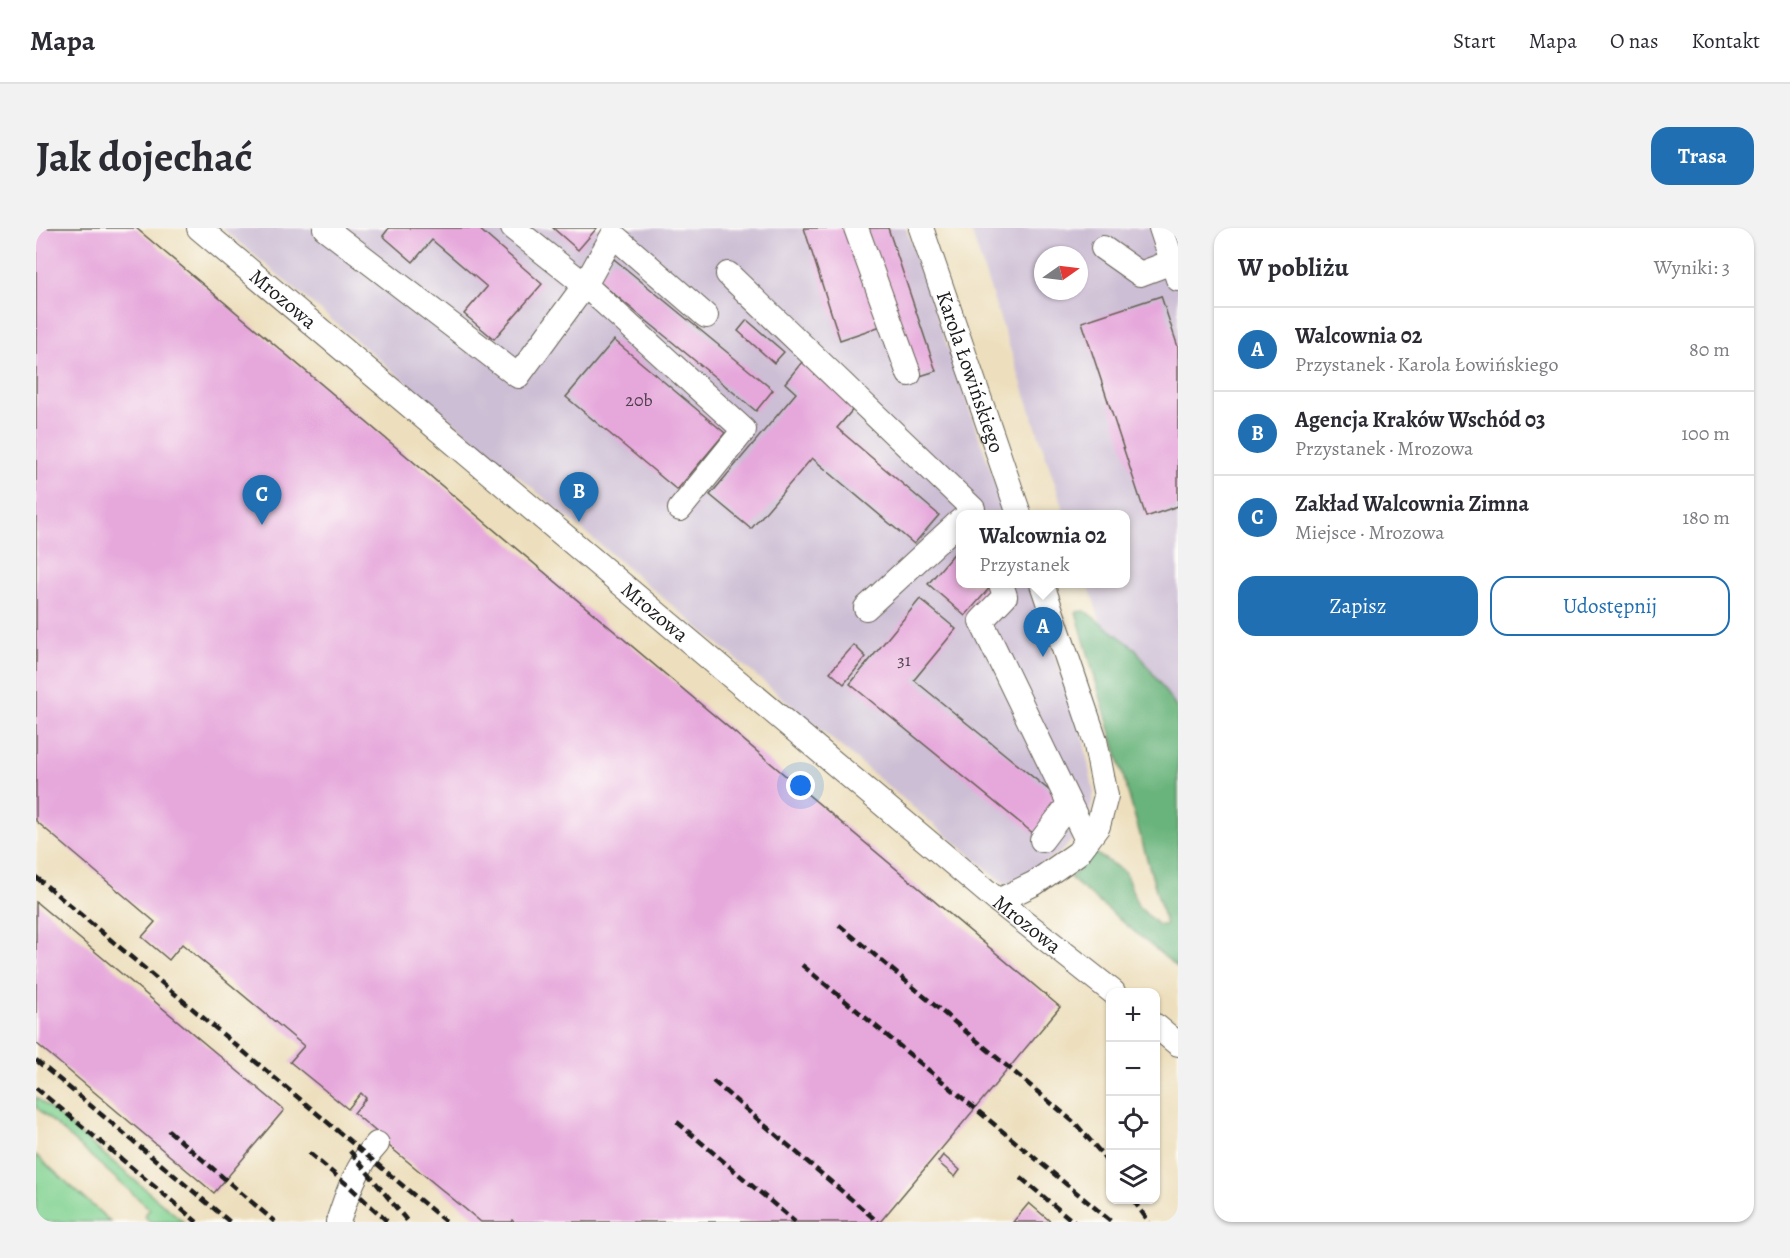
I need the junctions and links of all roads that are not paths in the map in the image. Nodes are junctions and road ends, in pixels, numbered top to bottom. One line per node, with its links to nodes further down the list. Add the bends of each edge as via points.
1 (199, 228): 24 (street, Mrozowa)
2 (325, 228): 11 (street, via 518,376)
3 (513, 228): 11 (street)
4 (856, 228): 13 (street)
5 (921, 228): 16 (street, Karola Łowińskiego)
6 (1161, 228): 9 (street)
7 (612, 230): 11 (street); 12 (street)
8 (1103, 248): 9 (street, via 1140,274)
9 (1175, 271)
10 (728, 274): 15 (street)
11 (585, 285): 14 (street, via 744,430)
12 (706, 316)
13 (909, 374)
14 (680, 509)
15 (964, 510)
16 (1018, 510)
17 (956, 527): 20 (street)
18 (1002, 588): 21 (street, via 1005,596 981,621)
19 (1043, 588): 23 (street, via 1095,740 1106,796 1098,826)
20 (866, 608)
21 (1069, 804): 22 (street); 23 (street)
22 (1042, 840)
23 (1087, 840): 24 (street, via 1077,853 1035,884)
24 (998, 901): 25 (street, Mrozowa)
25 (1107, 988)
26 (1160, 1030): 27 (street)
27 (1178, 1044)
28 (377, 1144): 29 (street, via 366,1155 350,1187)
29 (338, 1222)

